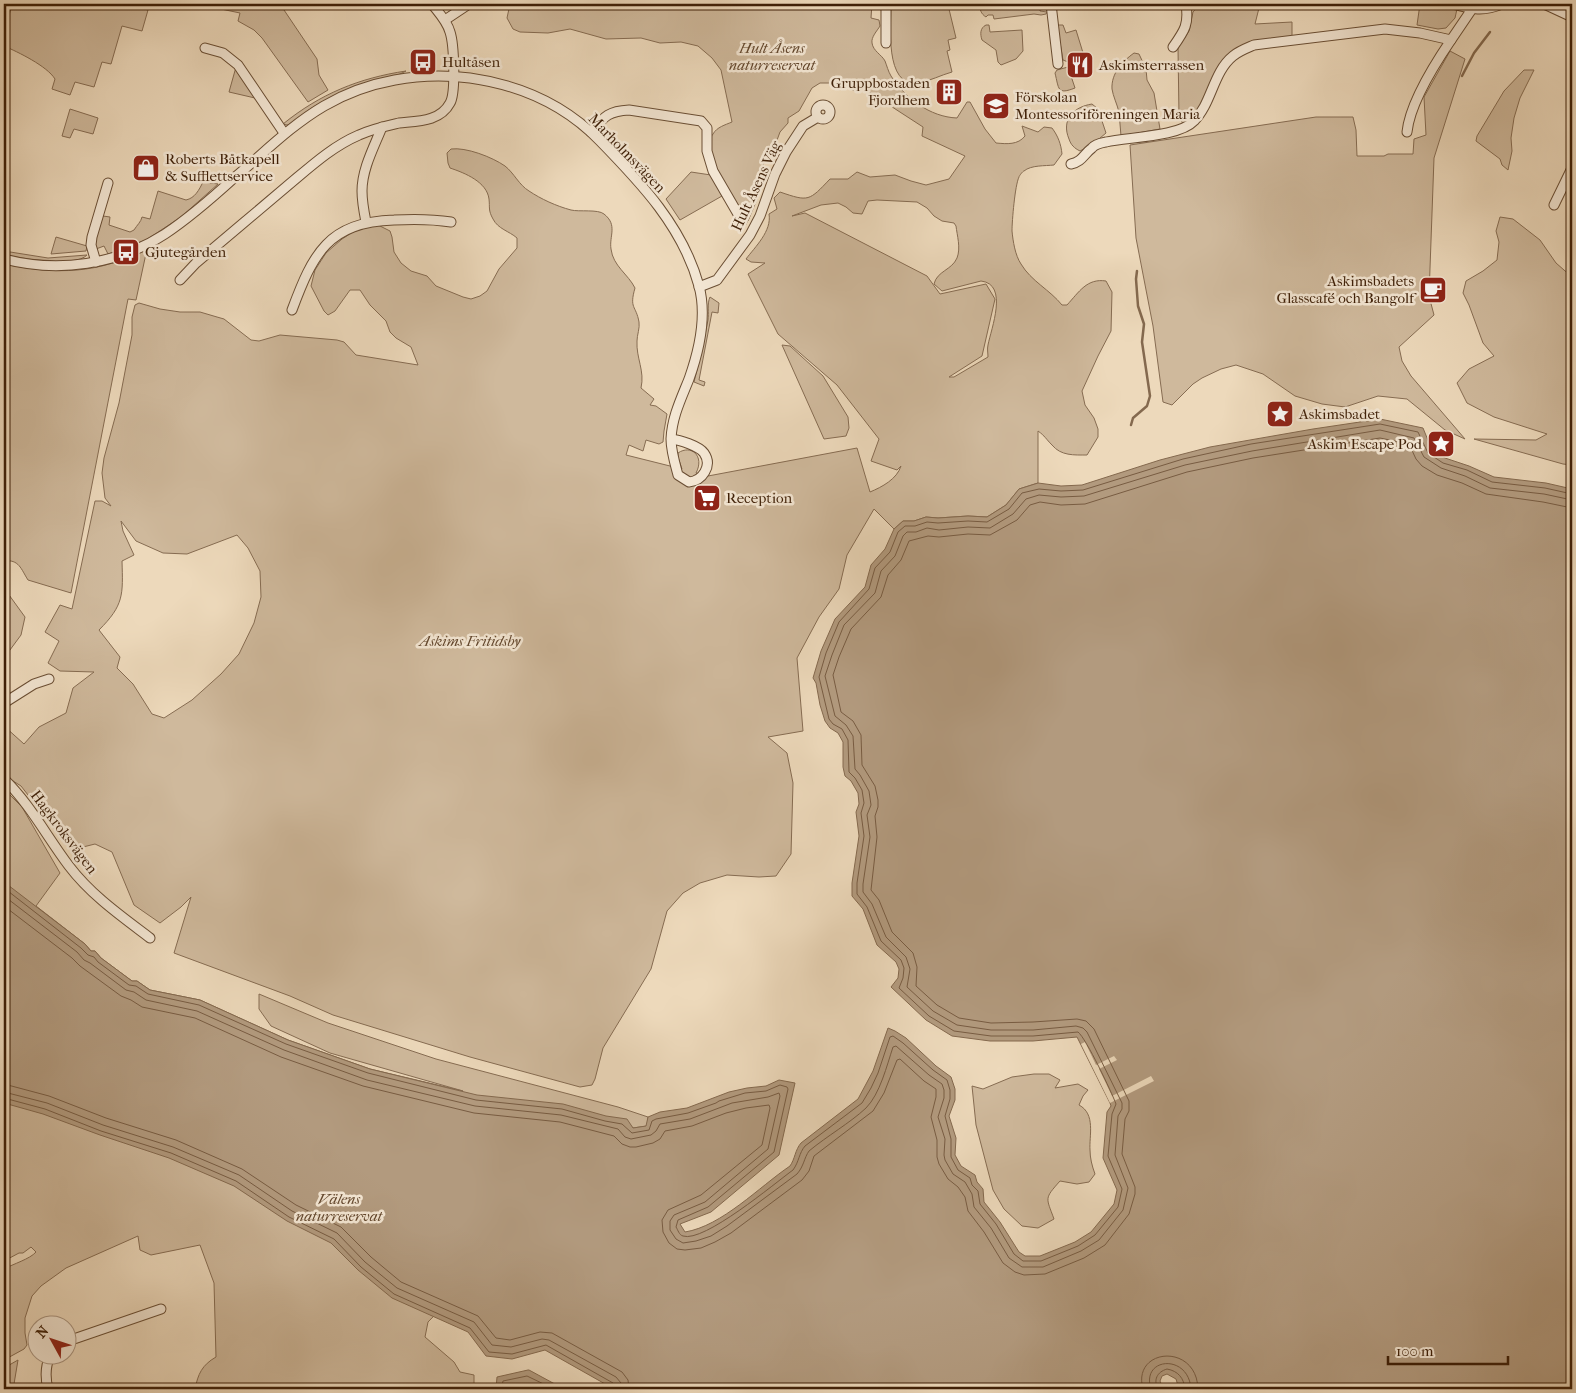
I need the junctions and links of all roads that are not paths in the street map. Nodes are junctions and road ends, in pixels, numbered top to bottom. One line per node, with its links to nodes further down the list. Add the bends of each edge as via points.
1 (432, 4): 11 (street)
2 (469, 4): 11 (street)
3 (886, 4): 13 (street)
4 (1051, 4): 16 (street)
5 (1186, 4): 14 (street, via 1186,26)
6 (1453, 4): 9 (street)
7 (1502, 4): 9 (street)
8 (1544, 4): 10 (street)
9 (1472, 9): 12 (street)
10 (1572, 17)
11 (444, 20): 17 (street, via 451,33)
12 (1450, 40): 21 (street, via 1413,107); 23 (street, via 1385,29 1254,45 1242,50 1222,69 1202,111 1188,127 1097,144 1079,162)
13 (886, 43)
14 (1173, 47)
15 (205, 48): 22 (street, via 233,59)
16 (1058, 64)
17 (453, 76): 19 (street, via 450,104 434,118); 20 (street, Marholmsvägen, via 498,83 532,94 556,106); 22 (street, Marholmsvägen, via 404,78 363,88 324,105)
18 (818, 117): 33 (street, Hult Åsens Väg, via 803,126 786,152 750,235 717,280)
19 (382, 127): 28 (street, via 363,182); 32 (street, via 348,139 330,151)
20 (591, 132): 27 (street, via 608,114 619,110 704,123 708,128 707,151 713,171); 33 (street, Marholmsvägen, via 645,189 665,216 684,246)
21 (1407, 132)
22 (284, 133): 31 (street, Marholmsvägen, via 234,179 164,234 140,247)
23 (1071, 164)
24 (1572, 168): 26 (street)
25 (108, 183): 31 (street, via 92,237)
26 (1554, 205)
27 (742, 220)
28 (366, 222): 29 (street, via 407,219); 34 (street, via 344,230 323,248 302,284)
29 (451, 222)
30 (4, 259): 31 (street, Marholmsvägen, via 41,266)
31 (96, 262)
32 (180, 280)
33 (699, 288): 35 (street, Marholmsvägen, via 702,306 699,338 689,378 678,403)
34 (292, 310)
35 (671, 439): 35 (street, Marholmsvägen, via 678,475 689,482 698,480 706,471 705,454 698,448)
36 (48, 679): 37 (street)
37 (4, 703)
38 (4, 779): 39 (street, Hagkroksvägen, via 85,885)
39 (150, 938)
40 (162, 1309): 41 (street)
41 (78, 1338)
42 (46, 1366): 43 (street)
43 (48, 1389)

